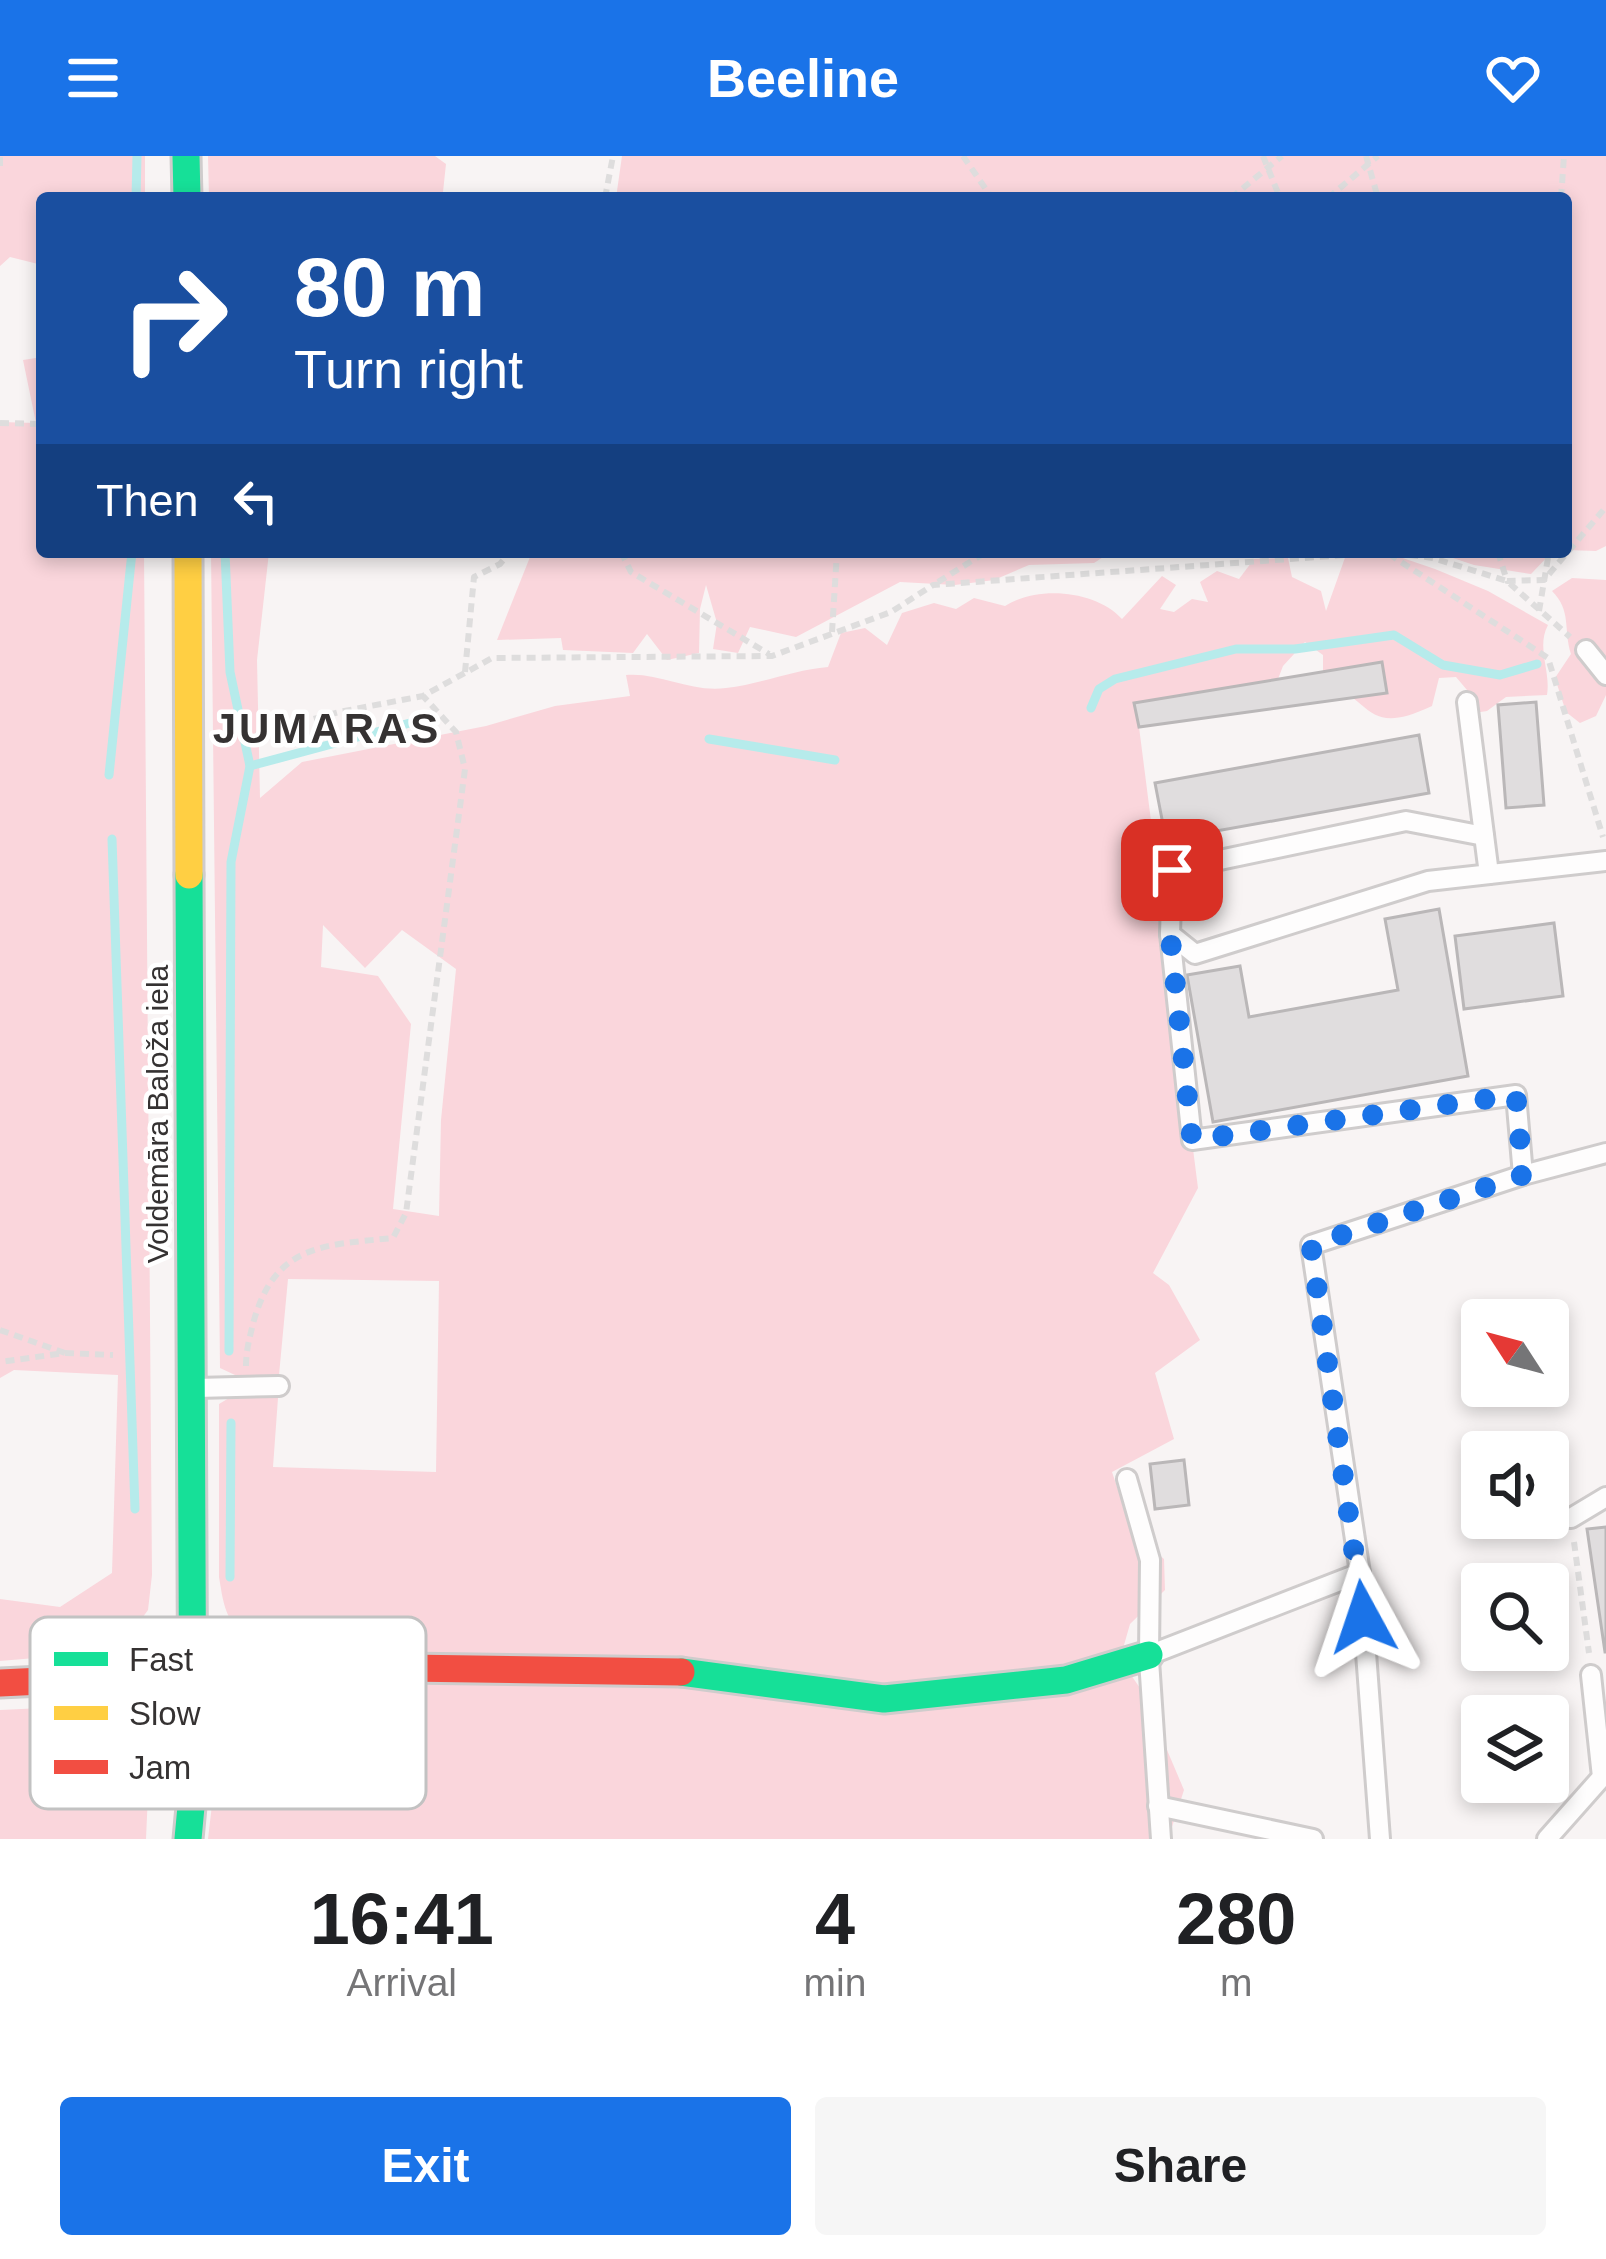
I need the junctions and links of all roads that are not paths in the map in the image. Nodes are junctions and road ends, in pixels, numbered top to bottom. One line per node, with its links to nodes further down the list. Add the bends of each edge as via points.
1 (186, 156): 2 (main road)
2 (187, 192)
3 (188, 558): 14 (main road, Voldemāra Baloža iela)
4 (1586, 650): 5 (lane)
5 (1606, 675)
6 (1467, 701): 7 (lane)
7 (1484, 836): 9 (lane); 10 (lane, via 1406,821 1172,870)
8 (1605, 852): 9 (lane)
9 (1490, 874): 10 (lane, via 1428,881 1195,954)
10 (1170, 934): 12 (lane, via 1192,1140 1516,1095)
11 (1606, 1153): 12 (lane)
12 (1523, 1175): 18 (lane, via 1311,1245)
13 (279, 1386): 14 (lane)
14 (191, 1388): 19 (main road, Voldemāra Baloža iela)
15 (1127, 1479): 20 (lane, via 1150,1560)
16 (1606, 1497): 17 (lane)
17 (1571, 1518)
18 (1360, 1573): 20 (lane); 30 (lane)
19 (193, 1617)
20 (1149, 1655): 21 (main road, via 1066,1680 884,1699 689,1672); 25 (lane)
21 (426, 1668)
22 (1592, 1675): 31 (lane, via 1602,1777)
23 (30, 1682): 24 (main road)
24 (0, 1683)
25 (1158, 1806): 28 (lane); 29 (lane)
26 (191, 1809): 27 (main road, Voldemāra Baloža iela)
27 (188, 1839)
28 (1161, 1839)
29 (1313, 1839)
30 (1380, 1839)
31 (1547, 1839)

